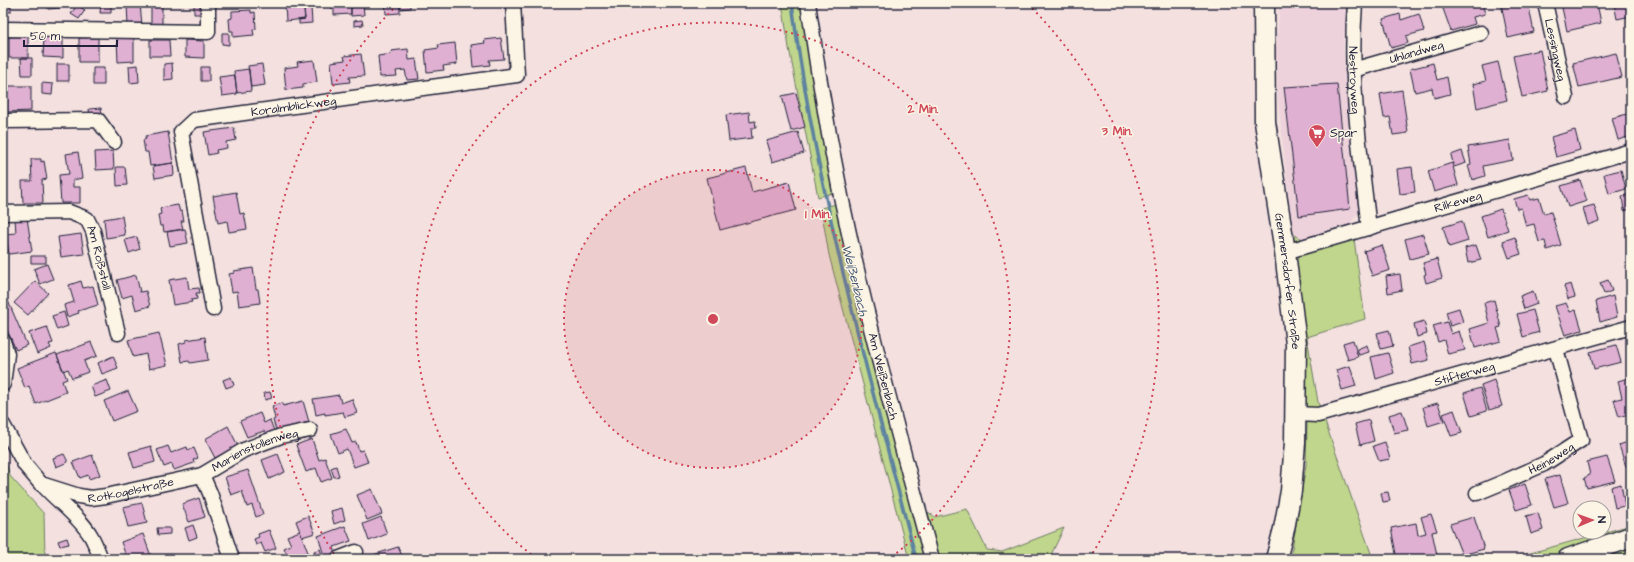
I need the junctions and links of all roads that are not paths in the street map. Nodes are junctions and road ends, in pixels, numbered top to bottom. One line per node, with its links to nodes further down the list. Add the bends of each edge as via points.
1 (208, 3): 7 (street, via 208,32)
2 (513, 3): 17 (street, Koralmblickweg, via 517,75 194,120 181,132)
3 (808, 3): 34 (street, Am Weißenbach, via 842,197 865,304)
4 (1264, 3): 16 (main road, Gemmersdorfer Straße, via 1265,122)
5 (1355, 3): 9 (street, Nestroyweg)
6 (1545, 3): 10 (street, Lessingweg)
7 (3, 29)
8 (1481, 33): 9 (street, Uhlandweg)
9 (1353, 70): 15 (street, Nestroyweg, via 1356,120)
10 (1566, 97)
11 (3, 121): 12 (street, via 98,120)
12 (114, 142)
13 (1631, 151): 15 (street, Rilkeweg)
14 (3, 213): 19 (street, Am Roßstall, via 69,212 87,218 93,231)
15 (1370, 228): 16 (street, Rilkeweg)
16 (1285, 252): 23 (main road, Gemmersdorfer Straße, via 1296,344)
17 (213, 309)
18 (1631, 327): 21 (street, Stifterweg)
19 (118, 333)
20 (3, 341): 22 (street, via 7,354)
21 (1556, 349): 23 (street, Stifterweg, via 1318,415); 28 (street, Heineweg, via 1581,440 1544,464)
22 (3, 384)
23 (1296, 414): 35 (main road, Gemmersdorfer Straße, via 1291,491)
24 (3, 425): 27 (street, via 25,465)
25 (310, 430): 26 (street, Marienstollenweg, via 281,436 244,450)
26 (202, 475): 27 (street, Rotkogelstraße, via 91,498); 32 (street)
27 (42, 484): 31 (street, via 75,516 91,536)
28 (1477, 493)
29 (1631, 537): 36 (main road)
30 (356, 552): 33 (street)
31 (101, 559)
32 (232, 559)
33 (338, 559)
34 (932, 559)
35 (1276, 559)
36 (1568, 559)

